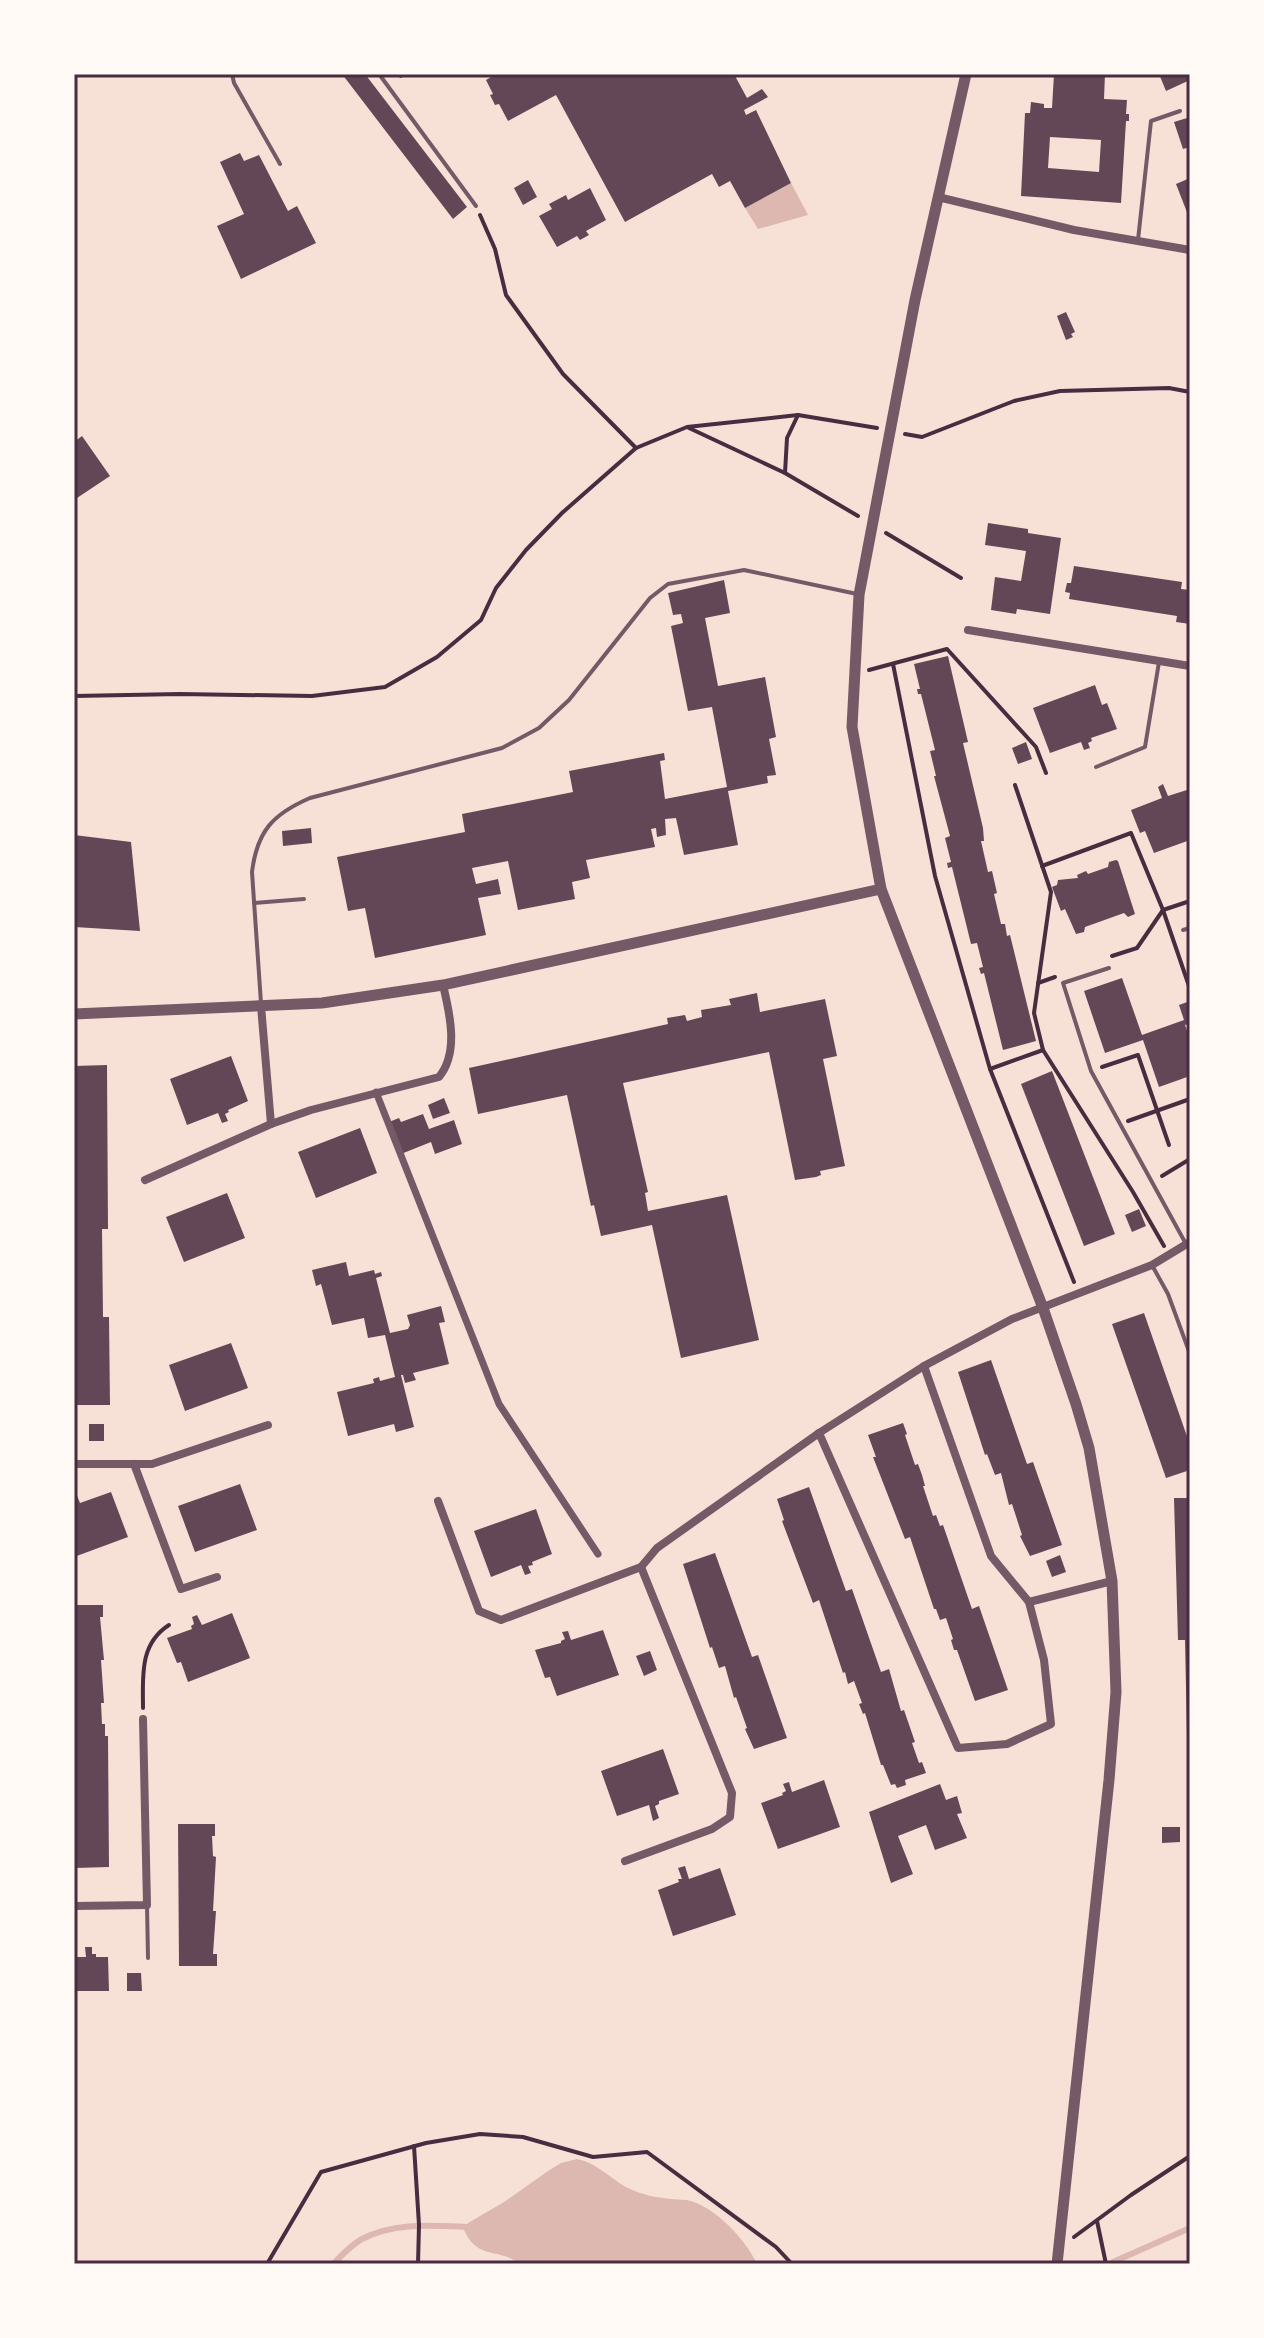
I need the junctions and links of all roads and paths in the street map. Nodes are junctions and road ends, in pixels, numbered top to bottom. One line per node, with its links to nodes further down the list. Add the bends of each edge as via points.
1 (232, 74): 5 (lane)
2 (379, 74): 7 (lane)
3 (966, 74): 6 (street)
4 (1180, 111): 8 (lane, via 1151,121)
5 (280, 164)
6 (938, 197): 8 (street); 20 (street)
7 (476, 206): 15 (path, via 495,249 506,295 563,374)
8 (1138, 240): 9 (street)
9 (1190, 250)
10 (1190, 392): 14 (path, via 1060,391 1014,401 922,437)
11 (798, 415): 12 (path); 13 (path); 16 (path, via 787,438)
12 (687, 427): 15 (path); 16 (path)
13 (879, 428)
14 (893, 431)
15 (636, 448): 26 (path, via 526,550 496,588 481,620 437,657 385,687 312,696)
16 (785, 473): 17 (path)
17 (866, 521)
18 (880, 530): 19 (path)
19 (961, 578)
20 (859, 595): 25 (street); 33 (lane, via 744,570 668,584 650,598 569,700 519,741 310,798 275,819 255,850)
21 (968, 630): 22 (street)
22 (1159, 662): 24 (street); 27 (lane, via 1145,747)
23 (893, 664): 25 (path); 28 (path, via 947,649 1036,747); 46 (path, via 935,876)
24 (1190, 666)
25 (854, 674): 30 (street, via 852,727)
26 (74, 696)
27 (1096, 767)
28 (1046, 773)
29 (1042, 866): 34 (path, via 1131,833)
30 (881, 889): 41 (street); 60 (street)
31 (304, 899): 33 (lane)
32 (1190, 901): 34 (path)
33 (254, 903): 43 (lane)
34 (1163, 910): 37 (path, via 1137,948); 42 (path)
35 (1190, 928): 36 (lane)
36 (1183, 930)
37 (1109, 958)
38 (1109, 968): 47 (lane, via 1063,983)
39 (1066, 973): 40 (path)
40 (1038, 983)
41 (443, 985): 43 (street, via 322,1003); 48 (street, via 451,1048 448,1066 439,1077)
42 (1190, 989)
43 (261, 1006): 44 (street); 51 (street)
44 (74, 1014)
45 (1043, 1050): 46 (path)
46 (990, 1069): 59 (path)
47 (1091, 1071): 50 (path, via 1138,1055); 52 (lane)
48 (376, 1092): 51 (street); 68 (street, via 499,1404)
49 (1190, 1099): 50 (path)
50 (1157, 1111): 52 (path); 53 (path)
51 (271, 1124): 55 (street)
52 (1120, 1124): 56 (lane)
53 (1169, 1145)
54 (1190, 1159): 56 (path)
55 (145, 1180)
56 (1153, 1182): 57 (lane)
57 (1188, 1243): 58 (street)
58 (1152, 1265): 59 (street); 61 (lane)
59 (1078, 1294): 60 (street)
60 (1043, 1308): 62 (street); 71 (street, via 1089,1448)
61 (1190, 1354)
62 (924, 1366): 64 (street); 72 (street, via 991,1556)
63 (268, 1425): 66 (street, via 152,1464)
64 (819, 1433): 69 (street, via 657,1548); 72 (street, via 958,1748 1007,1744 1051,1724 1044,1660)
65 (74, 1464): 66 (street)
66 (134, 1464): 70 (street, via 181,1589)
67 (438, 1501): 69 (street, via 479,1611 501,1620)
68 (598, 1554)
69 (641, 1567): 75 (street, via 732,1793 730,1817 712,1829)
70 (217, 1577)
71 (1112, 1581): 72 (street); 84 (street, via 1116,1692)
72 (1029, 1602)
73 (169, 1625): 74 (path, via 159,1631 145,1655)
74 (143, 1719): 76 (street)
75 (625, 1861)
76 (147, 1905): 77 (street); 78 (lane)
77 (74, 1906)
78 (148, 1958)
79 (414, 2146): 81 (path, via 321,2172); 82 (path); 83 (path, via 480,2134 523,2137 593,2157 647,2152 764,2237)
80 (1190, 2156): 85 (path, via 1097,2221)
81 (267, 2264)
82 (418, 2264)
83 (792, 2264)
84 (1057, 2264)
85 (1106, 2264)

